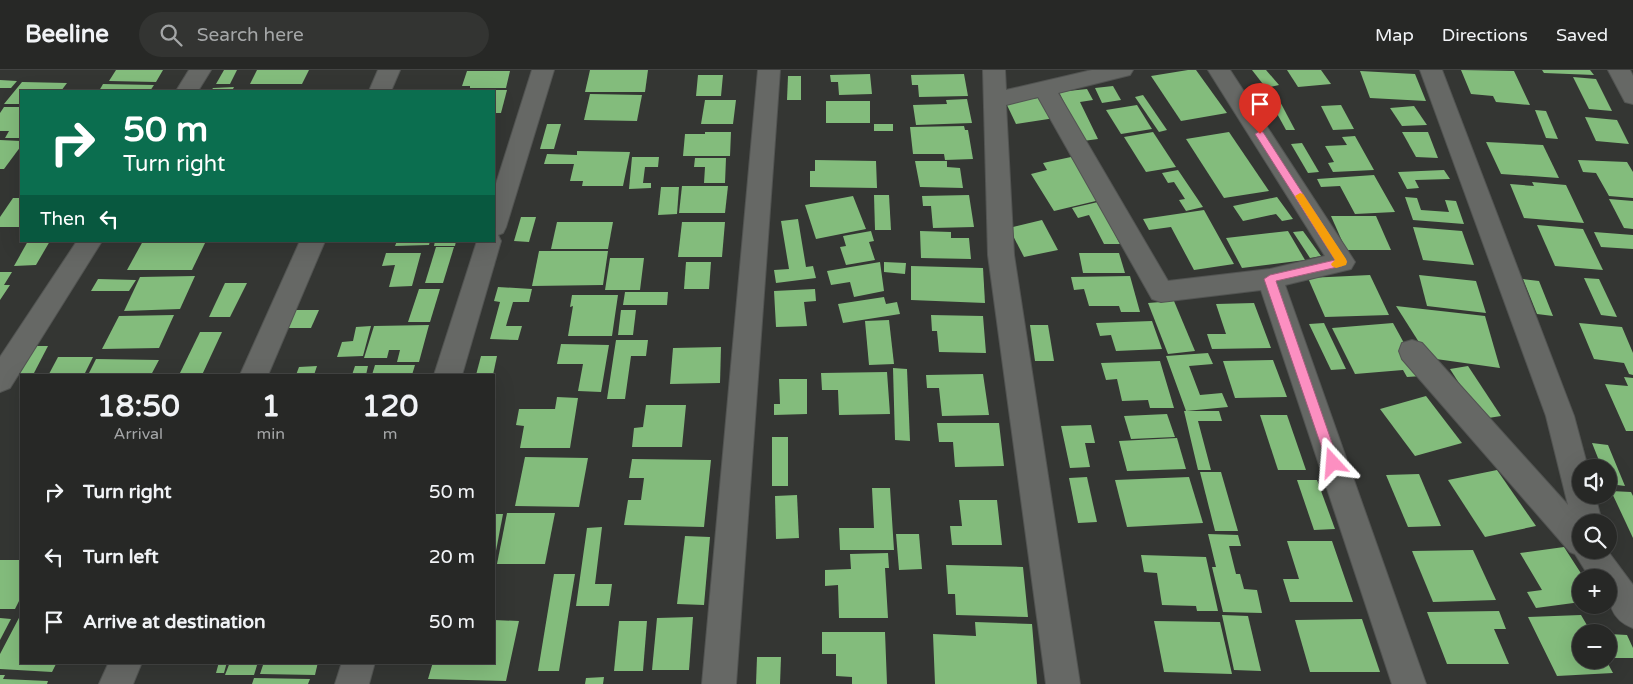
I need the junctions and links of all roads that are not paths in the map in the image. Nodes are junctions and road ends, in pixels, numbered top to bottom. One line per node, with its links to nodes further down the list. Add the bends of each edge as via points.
1 (200, 70): 11 (street)
2 (389, 70): 12 (street)
3 (543, 70): 15 (street)
4 (769, 70): 32 (street)
5 (994, 70): 14 (street)
6 (1122, 70): 10 (street)
7 (1219, 70): 19 (street, via 1342,262)
8 (1431, 70): 24 (street, via 1560,416)
9 (1619, 70): 13 (street)
10 (1044, 88): 14 (street); 19 (street, via 1160,292)
11 (187, 90)
12 (380, 90)
13 (1633, 97)
14 (996, 100): 33 (street, via 1001,255)
15 (495, 224)
16 (89, 242): 23 (street)
17 (313, 242): 21 (street)
18 (489, 242): 22 (street)
19 (1270, 279): 34 (street)
20 (1412, 350): 25 (street)
21 (254, 374)
22 (448, 374)
23 (0, 380)
24 (1585, 514)
25 (1572, 530)
26 (1596, 559): 27 (street)
27 (1633, 612)
28 (125, 664): 30 (street)
29 (358, 664): 31 (street)
30 (116, 684)
31 (352, 684)
32 (719, 684)
33 (1063, 684)
34 (1409, 684)

